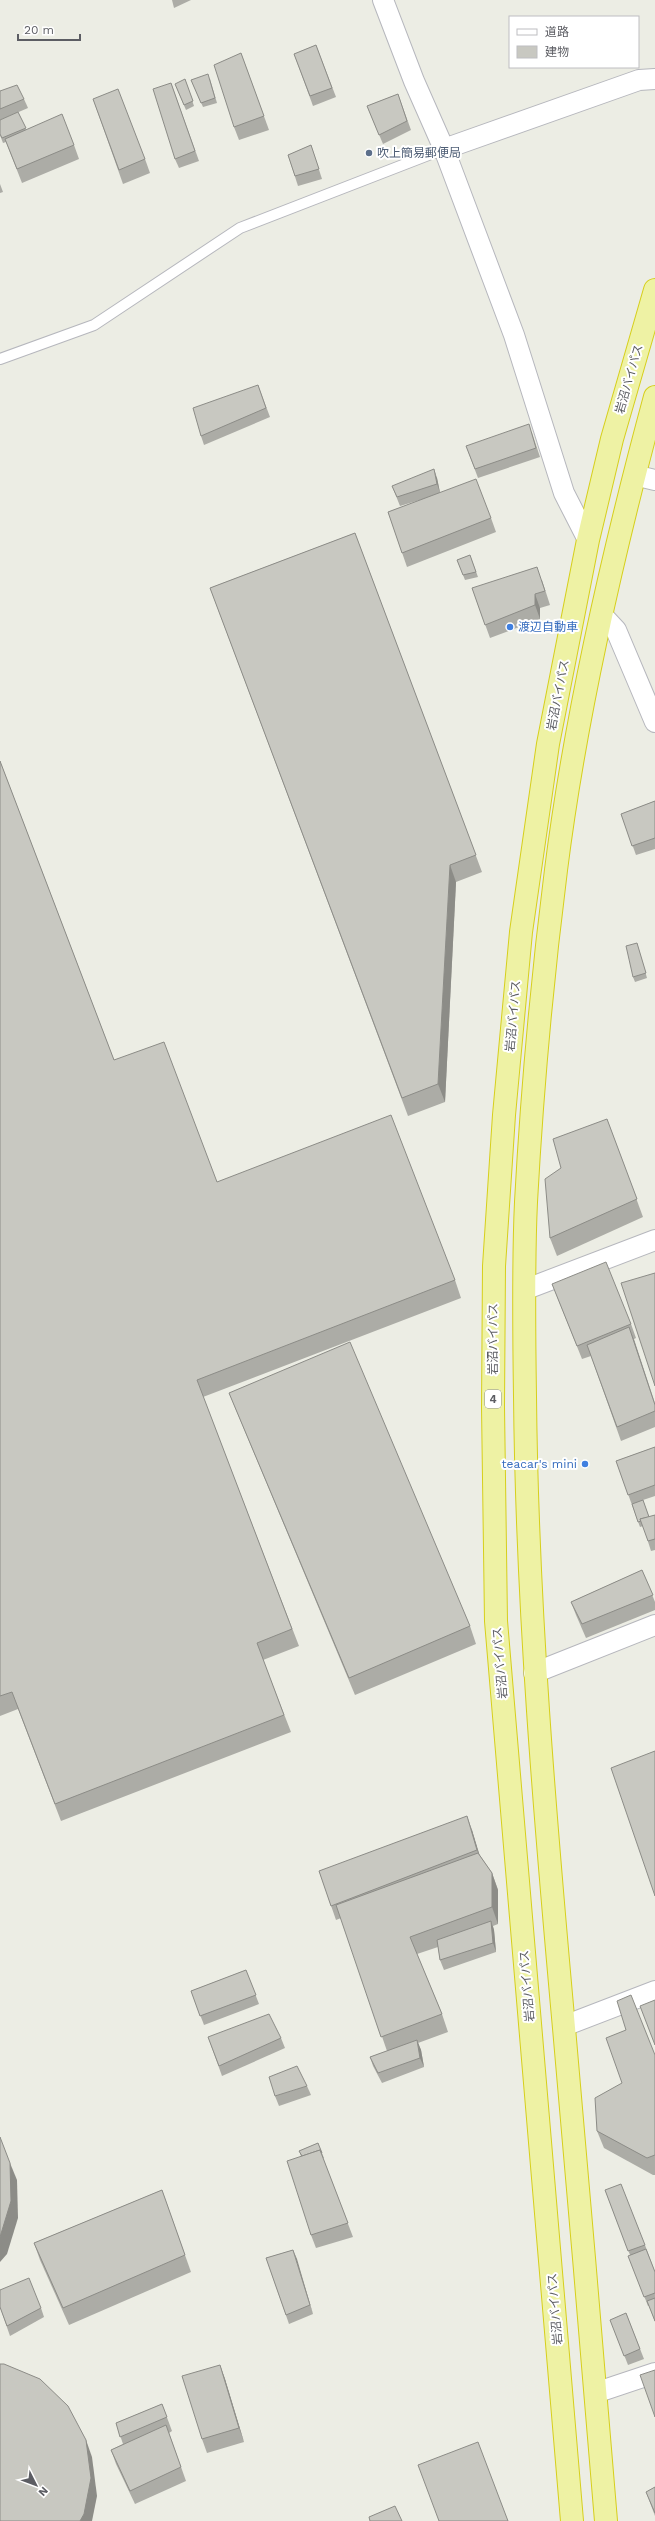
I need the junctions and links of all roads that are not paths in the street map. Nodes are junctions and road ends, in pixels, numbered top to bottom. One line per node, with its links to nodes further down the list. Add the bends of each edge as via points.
1 (383, 0): 3 (street)
2 (655, 79): 3 (street, via 639,80)
3 (444, 149): 5 (lane, via 240,228 94,325); 8 (street, via 514,335 564,493)
4 (655, 290): 8 (highway, 岩沼バイパス / 4, via 612,439)
5 (0, 358)
6 (655, 397): 7 (highway)
7 (645, 478): 9 (highway)
8 (588, 540): 19 (highway, 岩沼バイパス / 4, via 548,744 521,932 504,1116 494,1274 496,1622)
9 (602, 615): 10 (street, via 616,630); 12 (highway, via 580,724 556,868 537,1057 526,1203)
10 (655, 722)
11 (655, 1240): 12 (street)
12 (524, 1290): 14 (highway, via 526,1491)
13 (655, 1625): 14 (street)
14 (534, 1673): 16 (highway)
15 (655, 1991): 16 (street)
16 (564, 2026): 18 (highway)
17 (655, 2373): 18 (street)
18 (595, 2393): 20 (highway)
19 (572, 2521)
20 (606, 2521)

